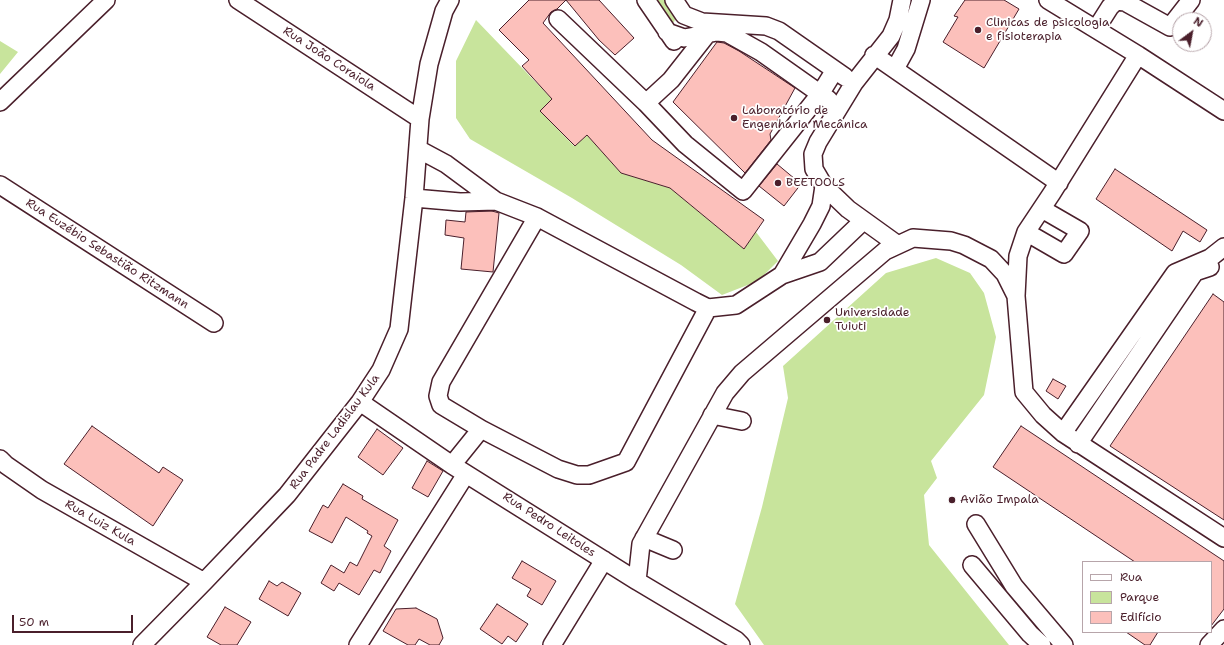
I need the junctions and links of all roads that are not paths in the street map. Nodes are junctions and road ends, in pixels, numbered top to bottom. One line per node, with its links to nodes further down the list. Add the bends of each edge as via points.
1 (106, 0): 22 (street)
2 (238, 0): 26 (street, Rua João Coraiola)
3 (450, 0): 26 (street, Rua Padre Ladislau Kula, via 434,41)
4 (646, 0): 13 (street)
5 (674, 0): 19 (street, via 684,15 702,22 766,26 779,31)
6 (902, 0): 15 (street, via 898,20 891,36)
7 (921, 0): 18 (street, via 906,49)
8 (1048, 0): 12 (street)
9 (1191, 0): 10 (street, via 1170,27)
10 (1125, 1): 12 (street, via 1116,1)
11 (558, 19): 23 (street)
12 (1096, 29): 16 (street)
13 (667, 32): 14 (street, via 684,38); 17 (street, via 681,55)
14 (708, 33): 17 (street); 21 (street, via 727,33 760,52)
15 (874, 55): 18 (street); 20 (street)
16 (1138, 55): 25 (street); 28 (street)
17 (681, 65): 23 (street, via 671,80)
18 (895, 69): 28 (street)
19 (835, 70): 20 (street); 21 (street)
20 (854, 83): 24 (street)
21 (820, 94): 23 (street, via 743,191 684,144); 24 (street)
22 (0, 102)
23 (646, 103)
24 (839, 107): 30 (street, via 818,142 814,154 814,168)
25 (1224, 111)
26 (420, 119): 27 (street, Rua Padre Ladislau Kula)
27 (418, 150): 31 (street, Rua Padre Ladislau Kula); 32 (street, via 446,164)
28 (1059, 183): 33 (street)
29 (0, 185): 43 (street, Rua Euzébio Sebastião Ritzmann)
30 (824, 186): 35 (street); 40 (street, via 820,206 812,224)
31 (414, 198): 32 (street, via 460,202); 44 (street, Rua Padre Ladislau Kula, via 399,329 381,370)
32 (496, 201): 34 (street)
33 (1042, 209): 36 (street); 36 (street, via 1080,231 1064,254)
34 (537, 216): 42 (street); 47 (street, via 441,382 438,396 441,405)
35 (863, 221): 37 (street); 40 (street, via 820,262)
36 (1026, 232): 41 (street, via 1018,256)
37 (898, 245): 41 (street, via 912,238 951,241 964,245 991,259 1004,274); 45 (street, via 885,251 742,373 725,393)
38 (1224, 247): 48 (street, via 1210,258 1175,273)
39 (1224, 259): 49 (street, via 1215,266 1194,272)
40 (782, 275): 42 (street, via 736,305)
41 (1016, 296): 48 (street, via 1024,392 1043,415)
42 (708, 308): 47 (street, via 626,462 589,475 576,475 558,469)
43 (214, 323)
44 (360, 402): 51 (street, Rua Pedro Leitoles); 59 (street, Rua Padre Ladislau Kula, via 287,495)
45 (712, 416): 46 (street); 53 (street)
46 (742, 421)
47 (481, 429): 51 (street)
48 (1063, 433): 49 (street)
49 (1078, 444): 54 (street)
50 (0, 458): 59 (street, Rua Luiz Kula, via 42,490)
51 (459, 469): 56 (street, Rua Pedro Leitoles); 61 (street)
52 (976, 524): 65 (street, via 1014,586)
53 (644, 538): 55 (street); 58 (street)
54 (1224, 538)
55 (673, 550)
56 (604, 560): 58 (street, Rua Pedro Leitoles); 62 (street)
57 (972, 565): 64 (street)
58 (637, 581): 63 (street, Rua Pedro Leitoles)
59 (204, 582): 60 (street, Rua Padre Ladislau Kula)
60 (143, 644)
61 (358, 645)
62 (552, 645)
63 (741, 645)
64 (1042, 645)
65 (1064, 645)

